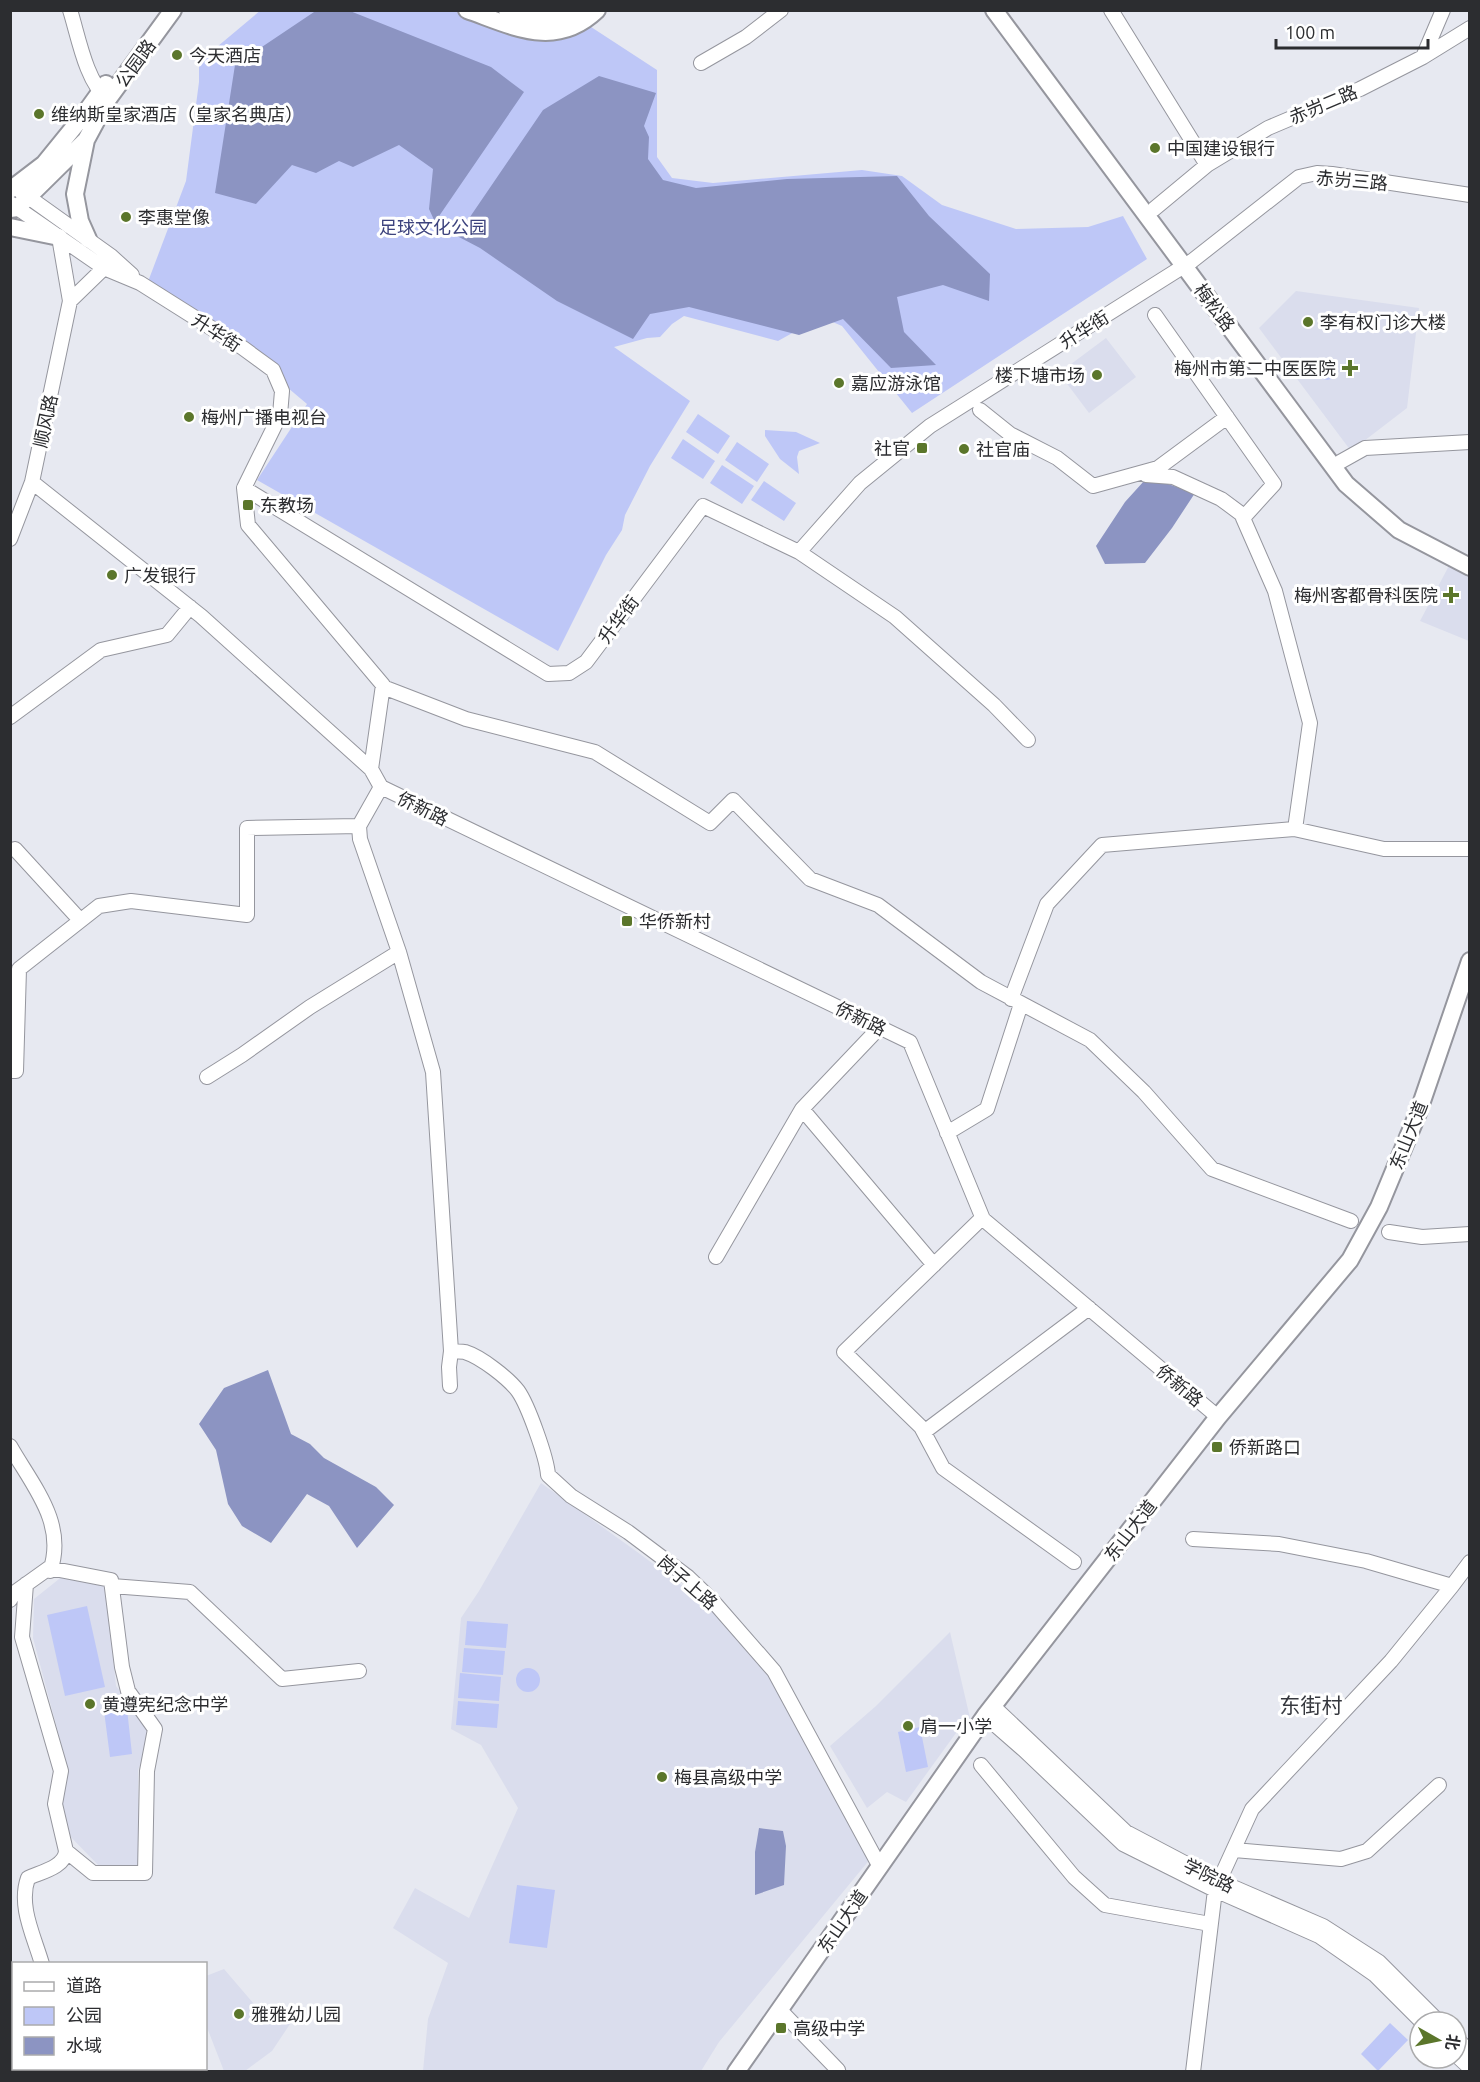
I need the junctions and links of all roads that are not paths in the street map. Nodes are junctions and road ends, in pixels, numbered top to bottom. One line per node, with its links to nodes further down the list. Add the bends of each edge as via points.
1 (70, 10): 16 (street, via 90,76)
2 (160, 10): 16 (main road, 公园路)
3 (173, 10): 16 (main road, 公园路)
4 (467, 10): 7 (main road, via 532,32 557,32 575,26)
5 (507, 10): 6 (main road, via 534,20 553,19)
6 (574, 10)
7 (597, 10)
8 (781, 10): 15 (street, via 746,37)
9 (994, 10): 41 (main road, 梅松路, via 1346,484 1399,530)
10 (1004, 10): 21 (main road, 梅松路)
11 (1111, 10): 18 (street)
12 (1443, 10): 14 (street)
13 (1470, 28): 14 (street, 赤岃二路)
14 (1423, 57): 18 (street, 赤岃二路, via 1268,128)
15 (701, 63)
16 (104, 96): 17 (main road, 公园路); 20 (main road, 公园路)
17 (86, 140): 20 (main road, 公园路); 24 (main road, via 75,194)
18 (1207, 165): 21 (street, 赤岃二路)
19 (1470, 195): 25 (street, 赤岃三路, via 1332,174 1299,177)
20 (15, 197): 23 (street, 升华街); 24 (street, 升华街)
21 (1154, 210): 25 (main road, 梅松路)
22 (10, 227): 23 (main road)
23 (59, 237): 26 (street, 升华街); 28 (street, 顺风路)
24 (88, 239): 27 (street, 升华街)
25 (1192, 261): 33 (main road, 梅松路); 39 (street, 升华街, via 930,426 860,483)
26 (104, 268): 27 (street, 升华街); 28 (street)
27 (140, 283): 36 (street, 升华街, via 273,370 282,391 280,415)
28 (70, 301): 35 (street, 顺风路)
29 (1155, 315): 31 (street)
30 (980, 410): 34 (street, via 1010,434 1057,458 1093,486)
31 (1227, 417): 34 (street, via 1158,468); 37 (street, via 1274,484)
32 (1470, 442): 33 (street, via 1365,448)
33 (1341, 462): 40 (main road, 梅松路, via 1352,478 1406,524)
34 (1135, 475): 37 (street, via 1173,477 1221,499)
35 (32, 482): 38 (street, 顺风路); 42 (street)
36 (244, 488): 39 (street, 升华街, via 548,674 569,673 586,662 704,506); 43 (street, via 248,525)
37 (1244, 516): 49 (street, via 1275,591 1310,723)
38 (10, 539)
39 (799, 552): 45 (street, via 895,617)
40 (1470, 559)
41 (1470, 567)
42 (190, 607): 44 (street, via 167,635 101,650); 46 (street)
43 (383, 687): 46 (street); 55 (street, via 466,719 595,752 710,823 733,800 810,879 878,905 981,982)
44 (10, 717)
45 (1028, 740)
46 (371, 769): 47 (street, 侨新路)
47 (381, 788): 48 (street); 56 (street, 侨新路)
48 (359, 826): 52 (street, via 247,828 247,915 131,901 99,906); 53 (street)
49 (1295, 829): 51 (street, via 1384,849); 55 (street, via 1102,844 1047,904)
50 (15, 849): 52 (street)
51 (1470, 849)
52 (80, 920): 57 (street, via 19,969 16,1071)
53 (399, 952): 58 (street); 68 (street, via 433,1072)
54 (1470, 961): 70 (main road, 东山大道, via 1418,1113 1375,1214 1350,1260)
55 (1016, 1002): 60 (street, via 987,1109); 62 (street, via 1090,1040 1144,1092 1212,1169)
56 (880, 1028): 59 (street); 60 (street, 侨新路, via 910,1042)
57 (10, 1071)
58 (207, 1077)
59 (802, 1109): 65 (street); 66 (street)
60 (947, 1133): 61 (street, 侨新路)
61 (982, 1218): 66 (street); 67 (street, 侨新路)
62 (1351, 1221)
63 (1389, 1232): 64 (street, via 1422,1237)
64 (1470, 1234)
65 (716, 1257)
66 (934, 1265): 71 (street, via 844,1352)
67 (1089, 1308): 70 (street, 侨新路); 71 (street)
68 (451, 1351): 69 (street); 87 (street, 岗子上路, via 466,1353 494,1369 518,1392 538,1436 548,1475 571,1496 688,1577 774,1671)
69 (450, 1386)
70 (1218, 1417): 82 (main road, 东山大道)
71 (924, 1432): 74 (street, via 943,1468)
72 (10, 1446): 76 (street, via 48,1509 54,1550)
73 (1193, 1539): 79 (street, via 1279,1544 1366,1561)
74 (1074, 1562)
75 (1470, 1562): 79 (street)
76 (50, 1570)
77 (26, 1584): 78 (street, via 49,1568 111,1580); 80 (street); 86 (street, via 22,1637 61,1771 55,1804)
78 (112, 1586): 81 (street, via 190,1592 282,1679); 86 (street, via 128,1691 155,1729 147,1771 145,1873 93,1872)
79 (1452, 1586): 85 (street, via 1391,1660 1252,1809)
80 (10, 1600)
81 (359, 1671)
82 (989, 1711): 87 (main road, 东山大道); 88 (street, 学院路, via 1024,1750 1123,1844)
83 (981, 1765): 89 (street, via 1074,1877 1105,1905)
84 (1439, 1785): 85 (street, via 1367,1851 1341,1859)
85 (1234, 1850): 88 (street)
86 (66, 1851): 90 (street, via 61,1863 28,1878 25,1888 24,1904)
87 (880, 1867): 91 (main road, 东山大道)
88 (1217, 1886): 89 (street); 92 (street, 学院路, via 1319,1936 1375,1976); 93 (street, 学院路, via 1323,1926 1378,1962)
89 (1210, 1924): 96 (street)
90 (41, 1962)
91 (780, 2010): 94 (main road, 东山大道); 95 (street)
92 (1410, 2010)
93 (1427, 2010)
94 (736, 2072)
95 (837, 2072)
96 (1193, 2072)

